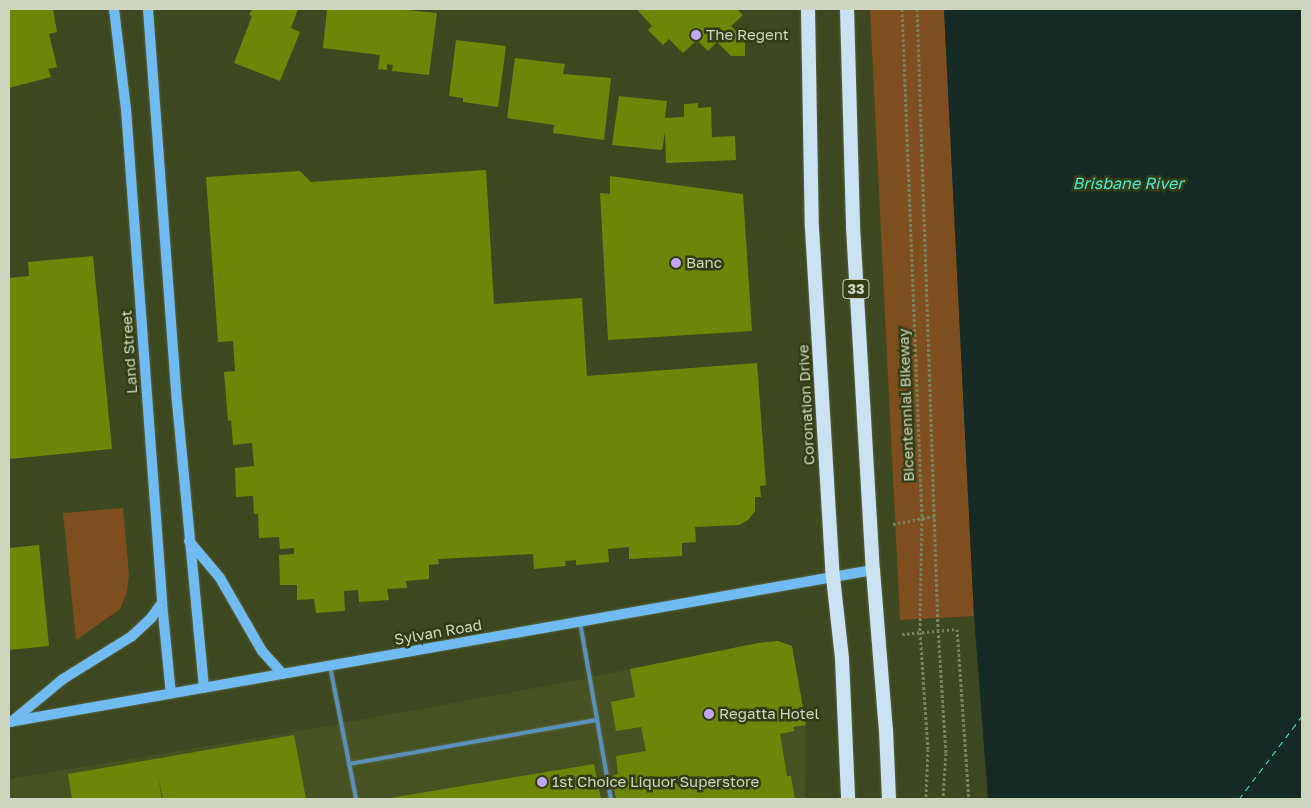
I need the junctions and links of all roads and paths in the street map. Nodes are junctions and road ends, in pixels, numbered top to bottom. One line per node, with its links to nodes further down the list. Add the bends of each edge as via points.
1 (114, 9): 13 (main road, Land Street, via 126,109)
2 (148, 9): 10 (main road)
3 (808, 9): 12 (highway, Coronation Drive, via 812,228)
4 (847, 9): 11 (highway, 33, via 852,227)
5 (902, 9): 8 (path, Bicentennial Bikeway)
6 (917, 9): 7 (path)
7 (935, 516): 8 (path); 15 (path)
8 (922, 518): 9 (path); 16 (path, Bicentennial Bikeway)
9 (886, 525)
10 (189, 541): 19 (main road, via 220,578 262,651); 20 (main road)
11 (873, 570): 12 (main road, Sylvan Road); 28 (highway, 33)
12 (833, 577): 14 (main road, Sylvan Road); 27 (highway, Coronation Drive, via 842,659)
13 (162, 603): 21 (main road, Land Street); 23 (main road, via 152,618 132,636 63,679)
14 (580, 622): 18 (main road, Sylvan Road); 22 (lane)
15 (938, 630): 16 (path); 30 (path, via 946,752); 31 (path, via 958,629)
16 (920, 632): 17 (path); 29 (path, Bicentennial Bikeway, via 928,749)
17 (897, 635)
18 (330, 666): 19 (main road, Sylvan Road); 24 (lane)
19 (283, 674): 20 (main road, Sylvan Road)
20 (204, 688): 21 (main road, Sylvan Road)
21 (171, 694): 23 (main road, Sylvan Road)
22 (597, 720): 24 (lane); 26 (lane)
23 (9, 722)
24 (349, 764): 25 (lane)
25 (356, 799)
26 (611, 799)
27 (848, 799)
28 (889, 799)
29 (926, 799)
30 (943, 799)
31 (969, 799)

